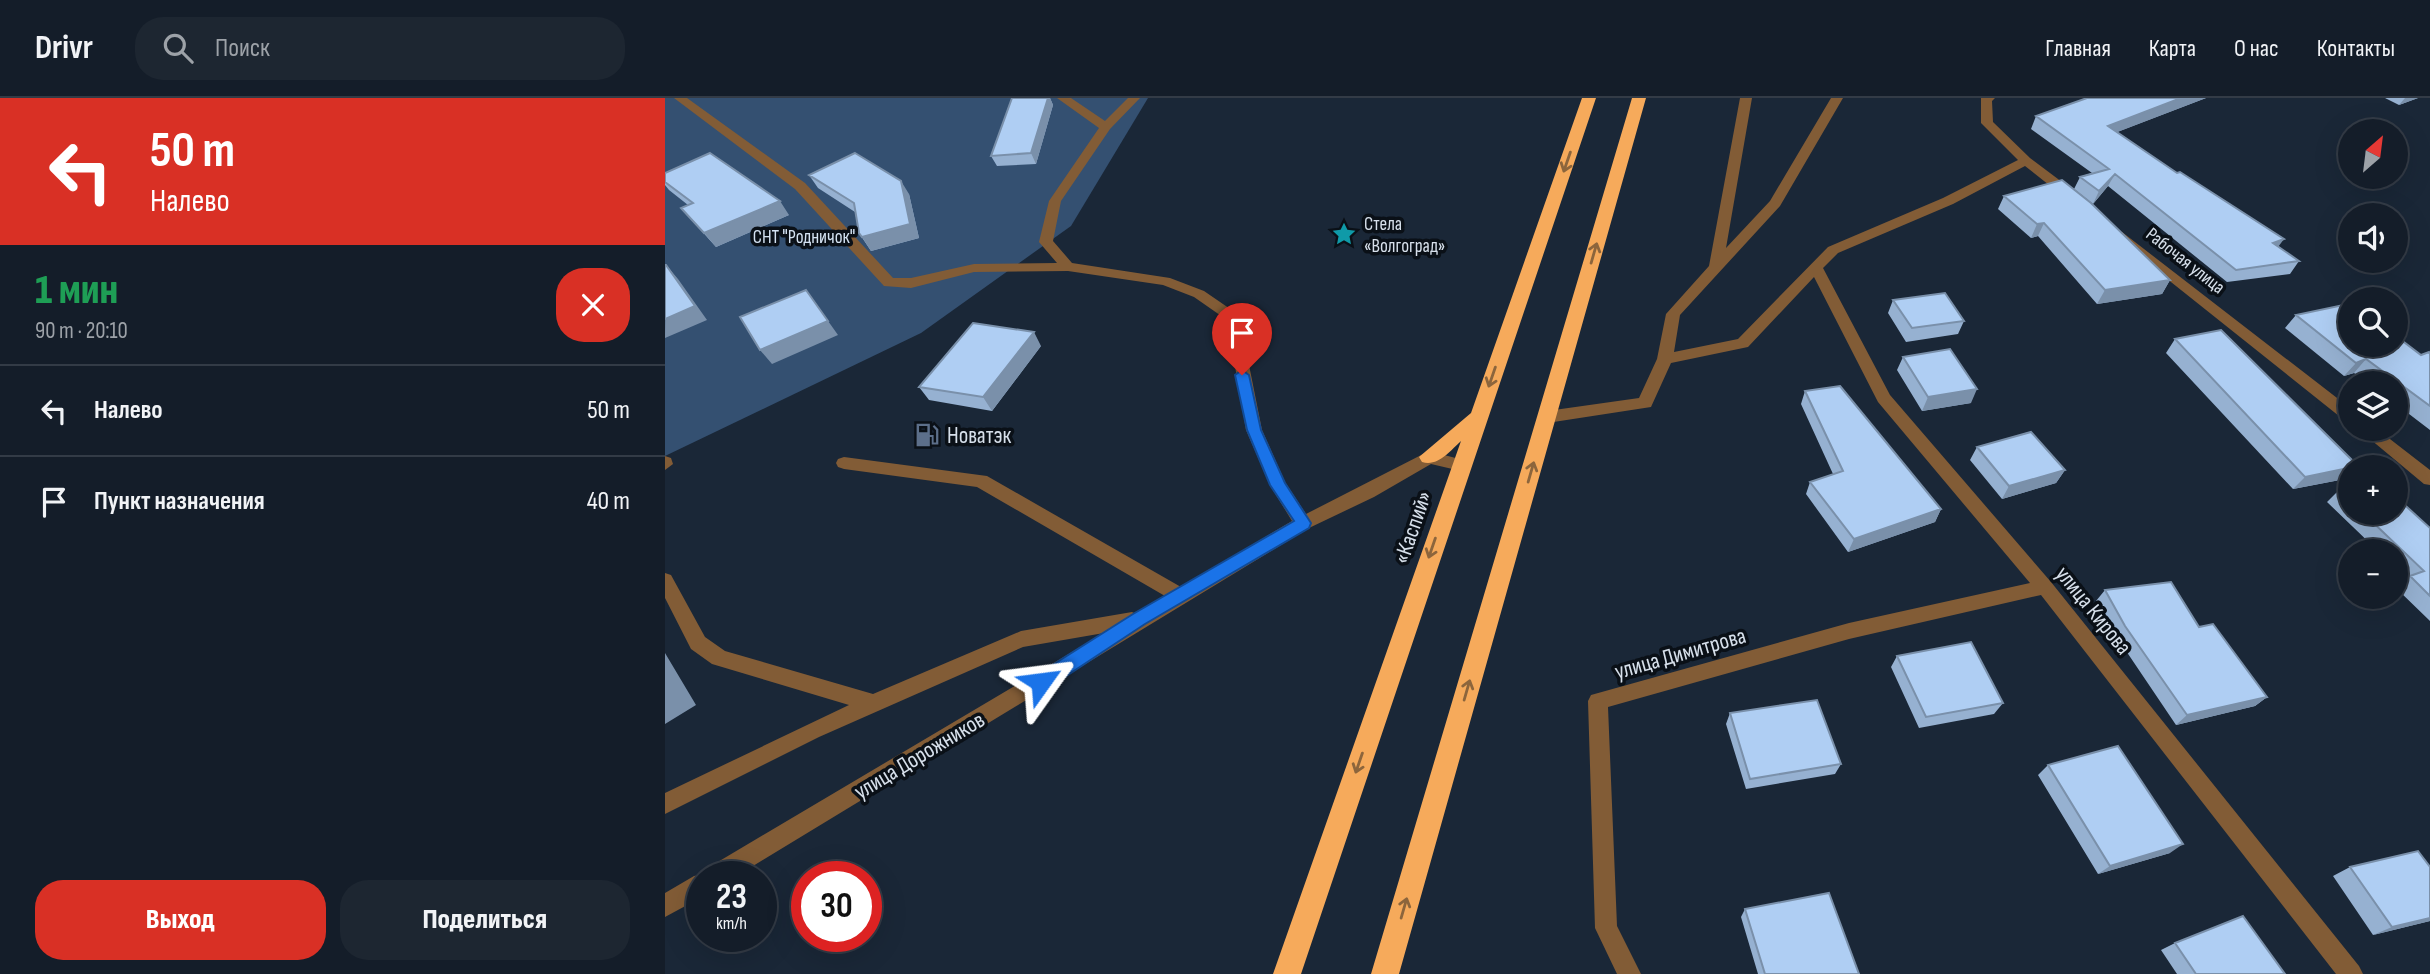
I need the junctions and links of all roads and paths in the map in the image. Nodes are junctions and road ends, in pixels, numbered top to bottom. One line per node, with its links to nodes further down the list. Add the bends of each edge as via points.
1 (680, 98): 13 (street, via 800,186 889,284 974,268)
2 (1063, 98): 9 (street)
3 (1134, 98): 9 (street)
4 (1589, 98): 18 (highway, «Каспий», one-way to 18)
5 (1639, 98): 19 (highway, one-way to 5)
6 (1746, 98): 14 (street)
7 (1837, 98): 14 (street, via 1775,203)
8 (1989, 98): 10 (street, via 1987,123)
9 (1106, 127): 13 (street, via 1055,201 1046,243)
10 (2026, 161): 11 (street); 15 (street, via 1948,201 1833,250)
11 (2080, 204)
12 (2113, 229): 17 (street, Рабочая улица)
13 (1068, 267): 25 (street, via 1165,281 1199,294 1234,318 1254,430 1278,485)
14 (1716, 267): 16 (street, via 1673,314)
15 (1816, 267): 16 (street, via 1743,343); 27 (street, улица Кирова, via 1884,398)
16 (1665, 359): 19 (street, via 1645,403)
17 (2338, 407)
18 (1477, 416): 21 (highway); 23 (highway, «Каспий»)
19 (1547, 417): 36 (highway, one-way to 19)
20 (2381, 441): 24 (street)
21 (1429, 457): 23 (street); 25 (street, улица Дорожников)
22 (843, 463): 28 (street, via 981,481)
23 (1461, 465): 35 (highway, «Каспий», one-way to 35)
24 (2430, 479)
25 (1303, 523): 28 (street, улица Дорожников)
26 (665, 580): 30 (street, via 698,643 719,658)
27 (2045, 587): 37 (street, улица Димитрова, via 1849,631 1598,701 1607,928); 38 (street, улица Кирова)
28 (1180, 596): 29 (street, улица Дорожников)
29 (1139, 619): 30 (street, via 1021,639); 32 (street, улица Дорожников)
30 (873, 704): 31 (street)
31 (665, 804)
32 (741, 861)
33 (686, 894): 34 (street)
34 (665, 906)
35 (1287, 974)
36 (1385, 974)
37 (1629, 974)
38 (2351, 974)

